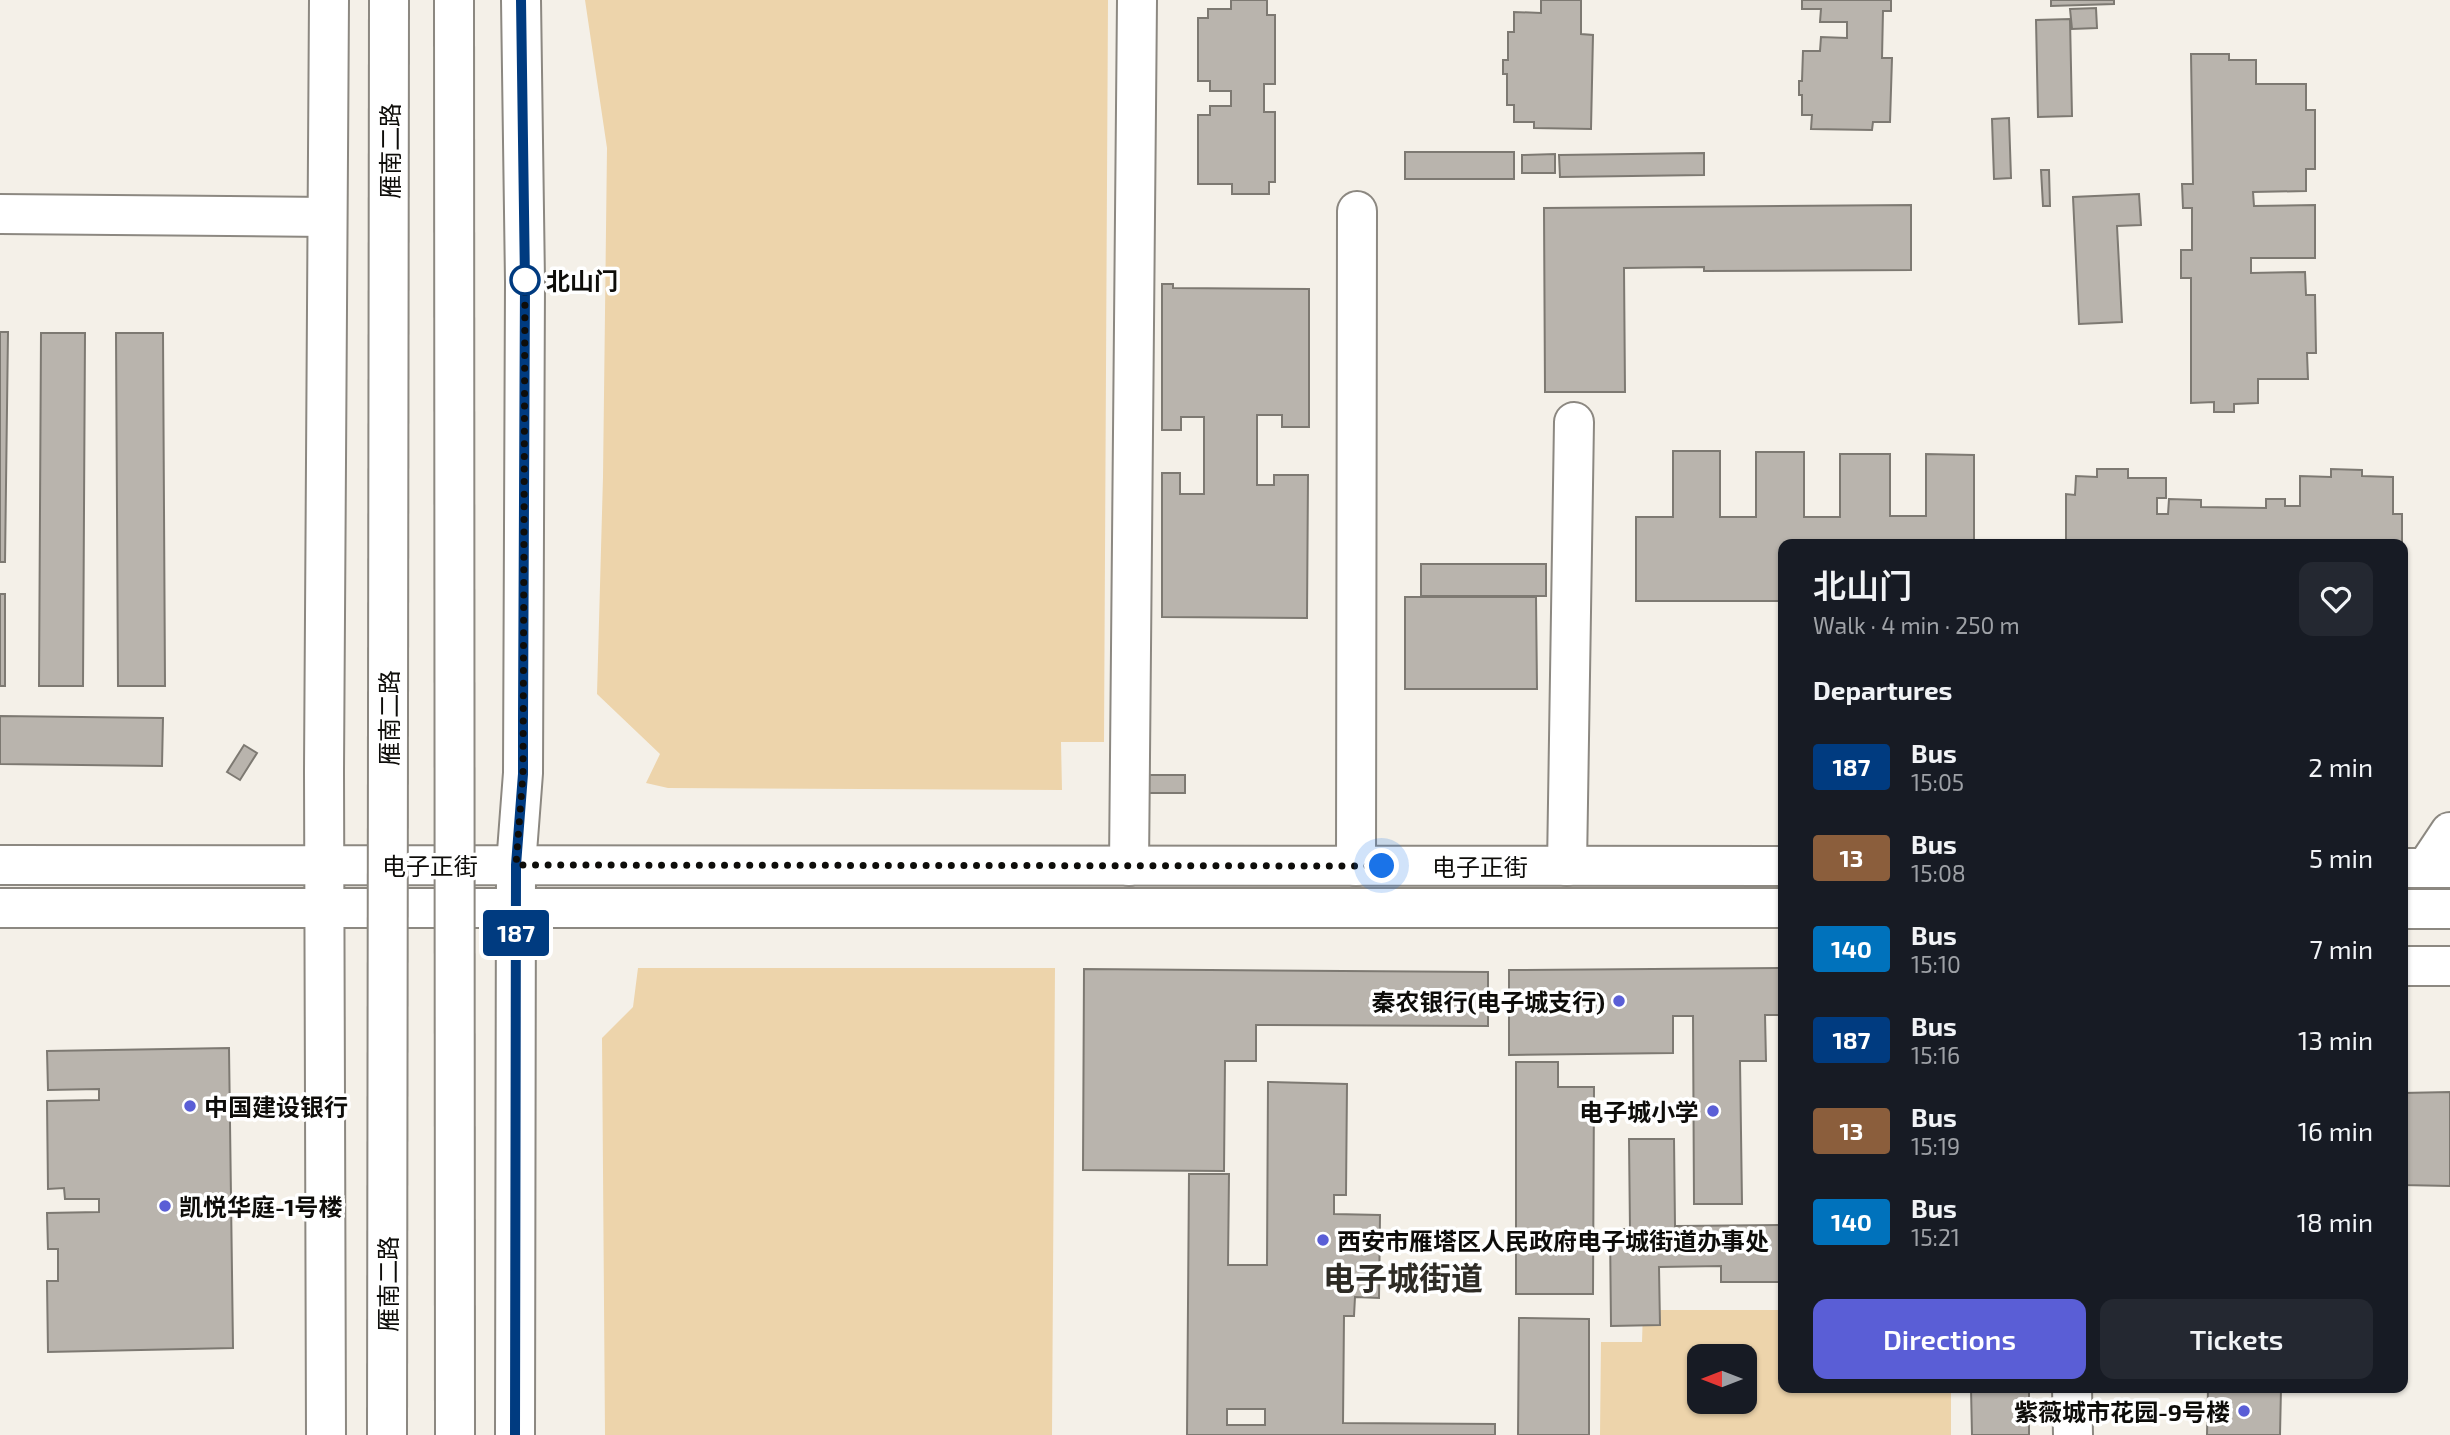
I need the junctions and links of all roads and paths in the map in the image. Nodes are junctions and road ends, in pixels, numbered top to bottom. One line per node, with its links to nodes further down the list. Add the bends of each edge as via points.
1 (329, 0): 8 (main road)
2 (389, 0): 29 (main road, 雁南二路, bridge)
3 (454, 0): 30 (main road, bridge)
4 (521, 0): 13 (main road, via 523,760)
5 (1137, 0): 14 (main road)
6 (1357, 211): 15 (main road)
7 (0, 214): 8 (main road)
8 (327, 217): 12 (main road)
9 (1574, 422): 16 (main road)
10 (2450, 832): 18 (main road)
11 (0, 865): 12 (main road, 电子正街)
12 (324, 865): 13 (main road, 电子正街); 20 (main road)
13 (516, 865): 14 (main road, 电子正街); 21 (main road)
14 (1129, 866): 15 (main road, 电子正街)
15 (1356, 866): 16 (main road, 电子正街)
16 (1567, 866): 17 (main road, 电子正街)
17 (1778, 866)
18 (2426, 868)
19 (0, 908): 20 (main road, 电子正街)
20 (324, 908): 21 (main road, 电子正街); 28 (main road)
21 (516, 908): 22 (main road, 电子正街); 31 (main road)
22 (1778, 908)
23 (2408, 909): 24 (main road)
24 (2450, 909)
25 (2408, 966): 26 (main road)
26 (2450, 966)
27 (2073, 1393): 32 (main road)
28 (326, 1435)
29 (387, 1435)
30 (455, 1435)
31 (515, 1435)
32 (2073, 1435)

